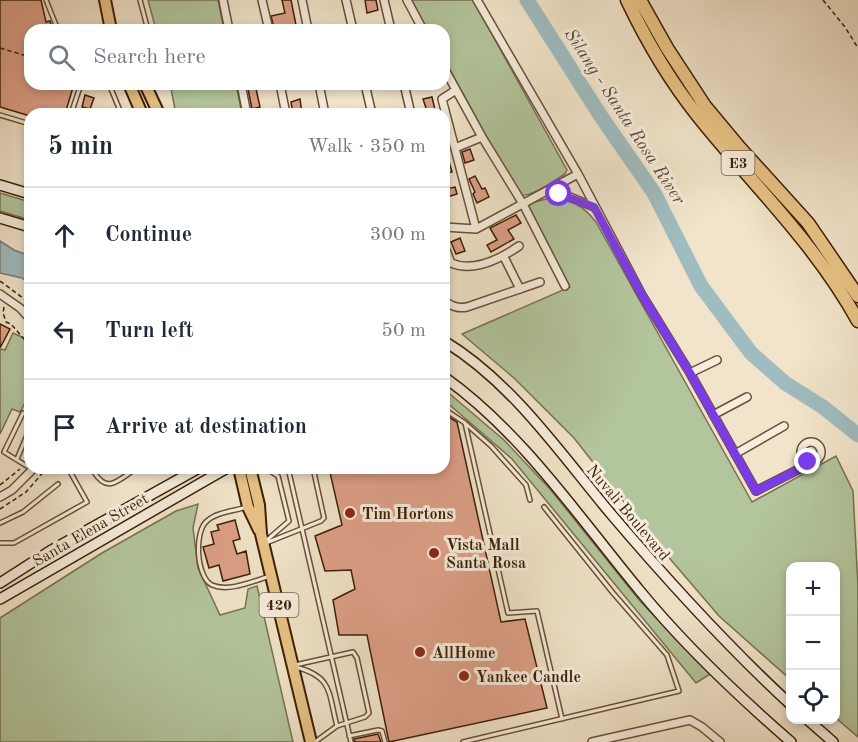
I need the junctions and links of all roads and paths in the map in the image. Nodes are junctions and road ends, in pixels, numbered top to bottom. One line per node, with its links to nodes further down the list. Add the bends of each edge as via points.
1 (46, 0): 15 (lane)
2 (105, 0): 14 (main road)
3 (140, 0): 18 (lane)
4 (223, 0): 19 (street)
5 (262, 0): 20 (street)
6 (302, 0): 21 (street)
7 (346, 0): 22 (street)
8 (384, 0): 23 (street)
9 (407, 0): 24 (street)
10 (477, 0): 54 (street)
11 (627, 0): 79 (highway, E3, via 656,55 696,114 797,231)
12 (640, 0): 72 (highway, E3, via 705,106 808,223)
13 (823, 0): 26 (path)
14 (109, 15): 16 (main road); 17 (main road)
15 (56, 24)
16 (110, 24)
17 (114, 24)
18 (146, 24)
19 (228, 24)
20 (268, 24)
21 (308, 24)
22 (352, 24)
23 (390, 24)
24 (420, 24)
25 (0, 48): 27 (path)
26 (858, 48)
27 (24, 55)
28 (450, 79): 38 (street)
29 (79, 90): 39 (lane)
30 (111, 90): 40 (lane)
31 (132, 90): 41 (main road)
32 (148, 90): 42 (main road)
33 (242, 90): 43 (street)
34 (281, 90): 44 (street)
35 (321, 90): 45 (street)
36 (366, 90): 46 (street)
37 (405, 90): 47 (street)
38 (456, 90): 48 (street, via 442,99); 52 (street)
39 (73, 108)
40 (119, 108)
41 (139, 108)
42 (156, 108)
43 (246, 108)
44 (285, 108)
45 (324, 108)
46 (371, 108)
47 (410, 108)
48 (444, 108)
49 (0, 115): 50 (lane)
50 (24, 122)
51 (450, 129): 53 (street)
52 (482, 138): 53 (street); 58 (street)
53 (455, 148): 63 (street)
54 (578, 174): 56 (street); 59 (street)
55 (0, 185): 57 (main road)
56 (547, 191): 58 (street); 59 (street)
57 (24, 192)
58 (523, 204): 63 (street); 69 (street)
59 (594, 207): 83 (street)
60 (0, 218): 61 (main road)
61 (24, 225)
62 (450, 227): 63 (street)
63 (476, 229)
64 (519, 246): 65 (street)
65 (504, 257): 66 (street, via 462,268); 70 (street)
66 (450, 260)
67 (0, 281): 73 (path)
68 (540, 282): 70 (street)
69 (565, 286)
70 (520, 290): 75 (street, via 461,308)
71 (0, 294): 76 (street)
72 (858, 296)
73 (24, 299)
74 (0, 303): 78 (path, via 4,306)
75 (450, 303)
76 (24, 312)
77 (0, 319): 78 (path)
78 (4, 319): 80 (path)
79 (858, 321)
80 (24, 339)
81 (450, 344): 128 (main road, Nuvali Boulevard, via 511,394 676,590)
82 (717, 360): 83 (street)
83 (690, 373): 90 (street)
84 (450, 377): 86 (lane)
85 (450, 382): 86 (main road)
86 (463, 391): 140 (main road, via 507,432 680,636)
87 (747, 397): 90 (street)
88 (24, 413): 95 (lane, via 4,452)
89 (450, 413): 91 (lane)
90 (713, 415): 94 (street)
91 (465, 423): 113 (lane, via 526,485); 129 (lane, via 508,613 537,611)
92 (784, 426): 94 (street)
93 (24, 442): 95 (lane)
94 (735, 454): 97 (street, via 756,491)
95 (17, 459): 96 (lane)
96 (23, 463): 111 (path)
97 (811, 463)
98 (27, 474): 112 (street)
99 (42, 474): 116 (path, via 26,492)
100 (71, 474): 120 (lane, via 87,502 14,543)
101 (95, 474): 102 (lane, via 105,484)
102 (127, 474)
103 (188, 474): 121 (main road, Santa Elena Street)
104 (217, 474): 122 (main road, Santa Elena Street)
105 (240, 474): 114 (main road, 420)
106 (251, 474): 119 (main road, 420)
107 (275, 474): 119 (lane, via 289,521)
108 (289, 474): 118 (lane)
109 (314, 474): 118 (lane, via 324,518)
110 (58, 484): 117 (lane, via 23,512)
111 (0, 485)
112 (0, 497)
113 (530, 500)
114 (248, 507): 119 (main road, 420); 123 (lane, via 213,517 201,527 203,576 211,585 224,588)
115 (544, 507): 129 (lane, via 667,655 679,691)
116 (0, 509)
117 (0, 523)
118 (302, 529): 119 (lane); 126 (lane)
119 (262, 539): 123 (main road, 420)
120 (0, 543)
121 (50, 551): 122 (main road); 124 (main road, Santa Elena Street)
122 (58, 565): 125 (main road, Santa Elena Street)
123 (272, 576): 127 (main road, 420)
124 (0, 583)
125 (0, 599)
126 (331, 657): 127 (lane); 130 (lane); 130 (lane, via 353,652 357,658 369,713)
127 (293, 666): 132 (lane, via 313,672 325,681); 134 (main road, 420)
128 (786, 700)
129 (562, 719): 137 (lane)
130 (346, 723): 132 (lane); 133 (lane)
131 (813, 724): 141 (main road)
132 (337, 726): 134 (lane)
133 (349, 736): 135 (lane); 136 (lane, via 378,730)
134 (313, 742)
135 (351, 742)
136 (385, 742)
137 (463, 742)
138 (592, 742): 139 (street, via 690,720)
139 (720, 742)
140 (791, 742)
141 (833, 742)

